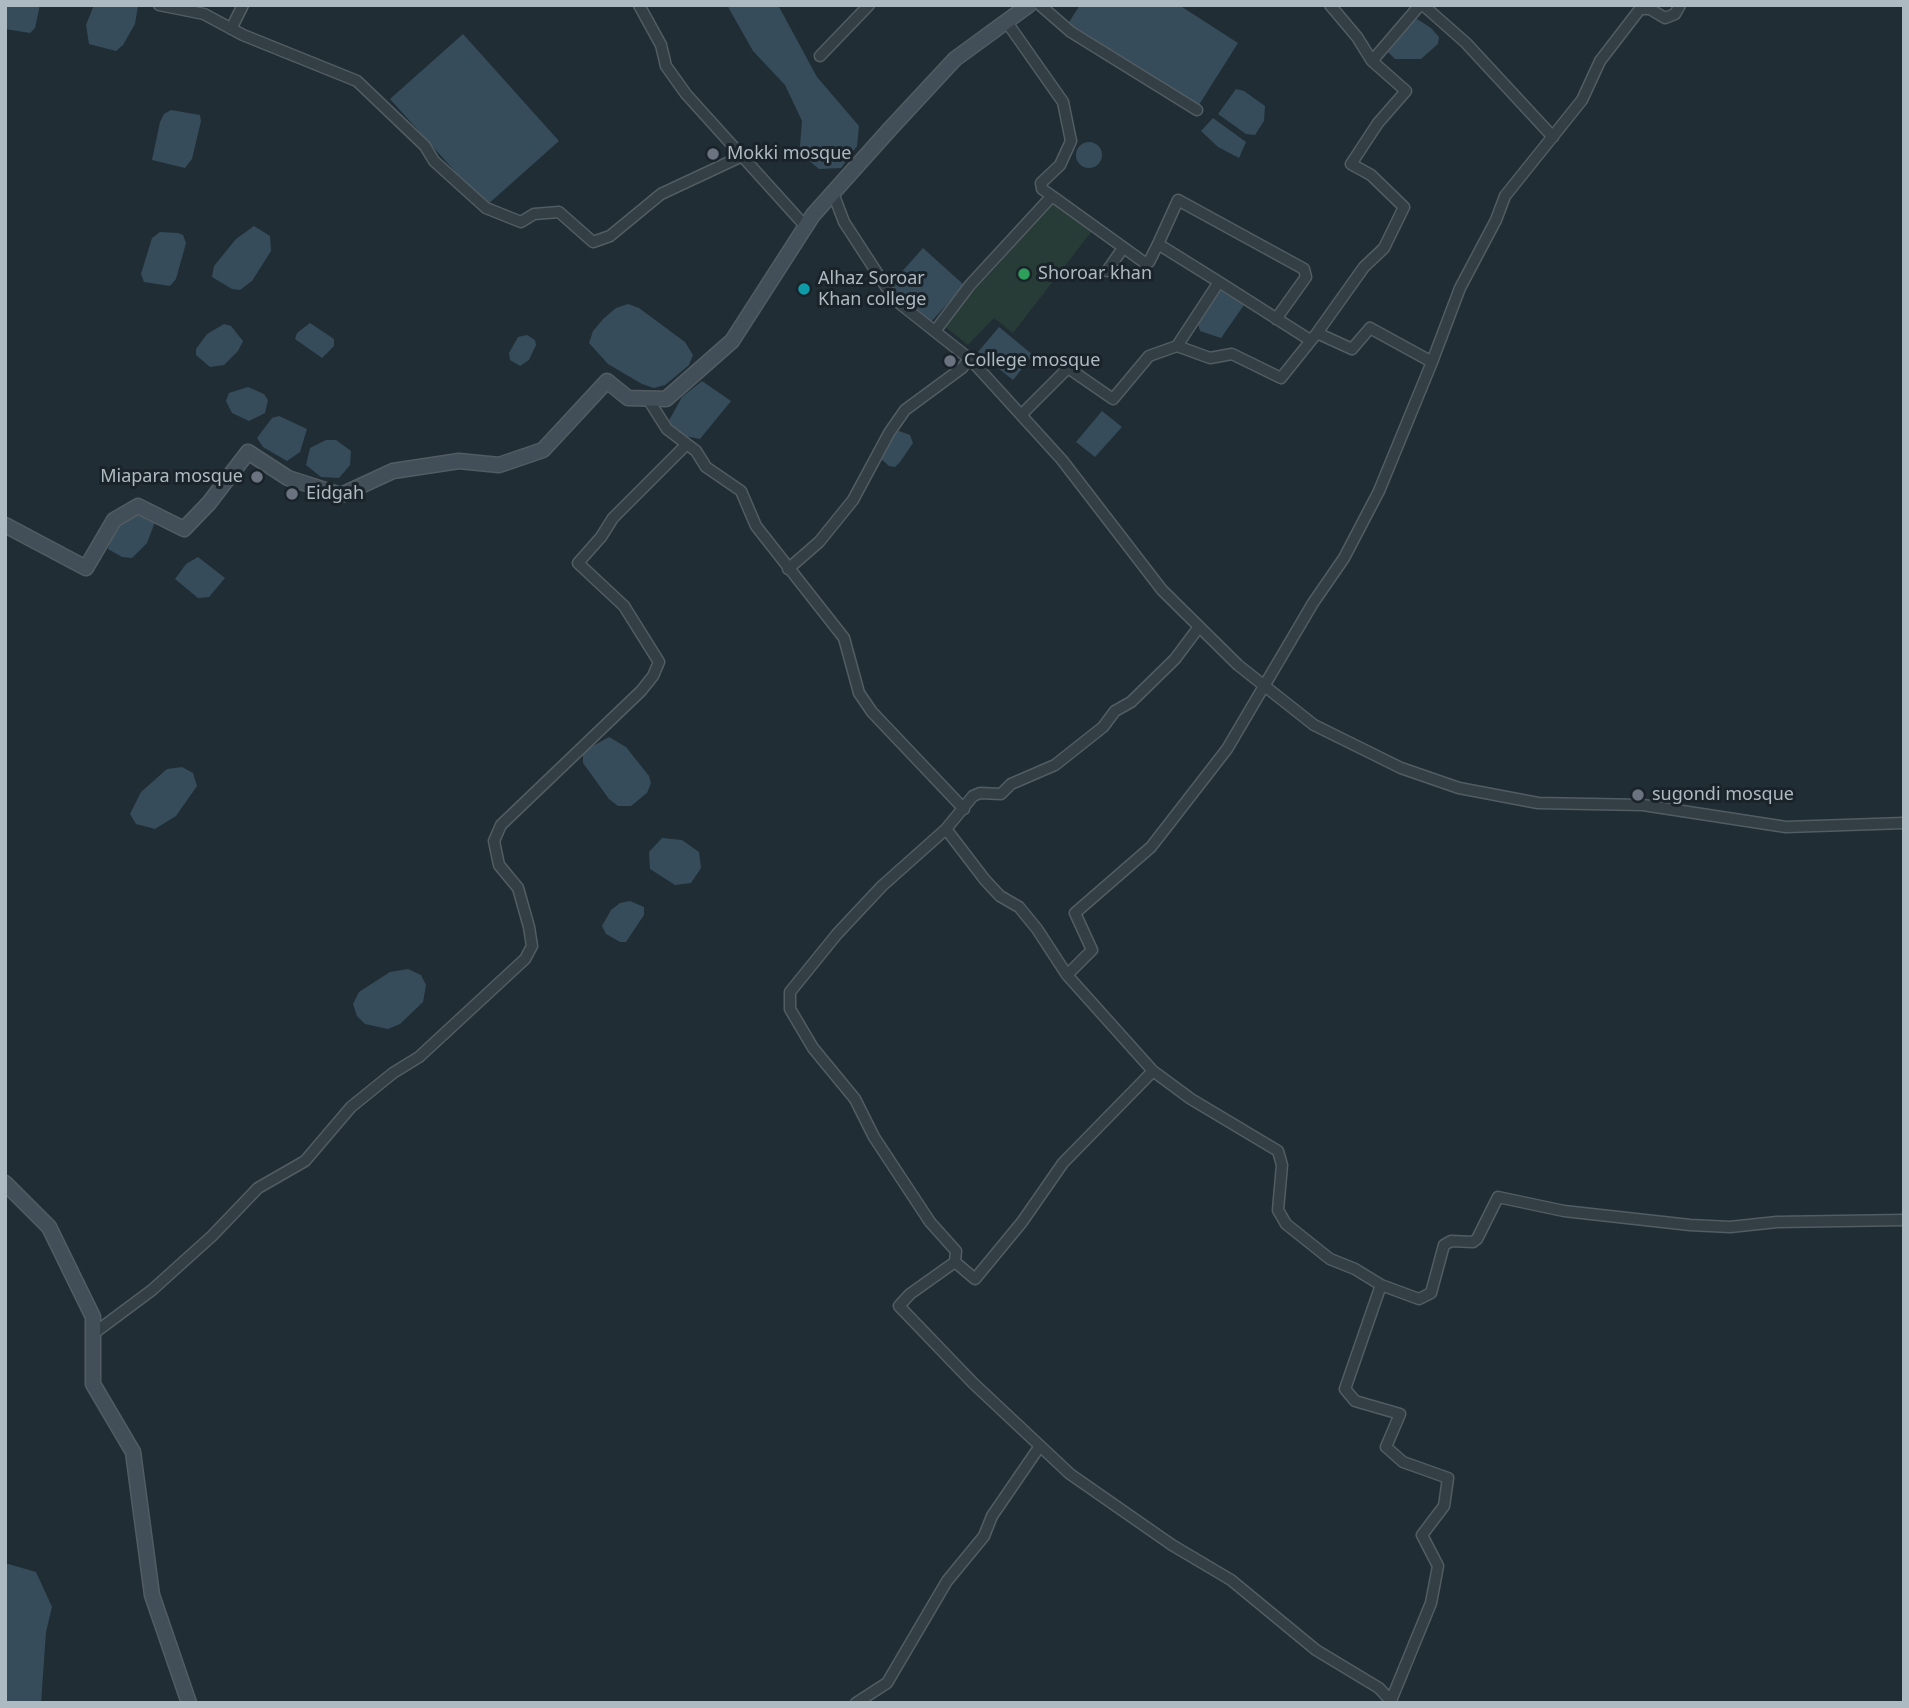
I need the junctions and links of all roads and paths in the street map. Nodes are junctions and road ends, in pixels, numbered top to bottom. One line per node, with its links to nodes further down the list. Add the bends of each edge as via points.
1 (159, 5): 11 (street, via 204,15)
2 (243, 5): 11 (street)
3 (639, 5): 16 (street, via 661,44 666,66)
4 (869, 5): 12 (street)
5 (1029, 5): 10 (street)
6 (1040, 5): 14 (street, via 1071,32)
7 (1330, 5): 13 (street)
8 (1422, 5): 13 (street); 15 (street, via 1466,44)
9 (1680, 5): 15 (street, via 1675,14 1665,18 1640,9 1600,61 1582,100)
10 (1006, 21): 17 (street, via 955,59); 18 (street, via 1063,103 1071,141 1060,165 1041,183)
11 (231, 29): 16 (street, via 357,81 425,146 434,162 486,208 521,222 534,214 559,212 593,242 610,236 661,194)
12 (820, 56)
13 (1372, 61): 26 (street, via 1406,91 1351,164 1371,175 1404,207 1384,248 1364,267)
14 (1198, 110)
15 (1553, 137): 29 (street, via 1505,196 1460,288)
16 (740, 157): 19 (street)
17 (833, 193): 19 (street); 25 (street, via 844,222 894,299)
18 (1052, 196): 21 (street); 25 (street, via 970,285)
19 (806, 227): 30 (street, via 732,341 666,399)
20 (1158, 244): 21 (street, via 1147,263); 23 (street); 24 (street, via 1178,200 1304,269 1306,277)
21 (1123, 248): 22 (street)
22 (1107, 271)
23 (1219, 282): 24 (street); 27 (street)
24 (1276, 319): 26 (street)
25 (935, 331): 28 (street)
26 (1314, 337): 27 (street, via 1289,371 1278,378 1232,354 1210,358); 29 (street, via 1352,349 1370,328)
27 (1177, 346): 31 (street, via 1149,356 1113,399 1068,368)
28 (969, 359): 31 (street); 34 (street, via 905,410 853,500 819,542)
29 (1432, 362): 36 (street, via 1379,491 1344,558)
30 (648, 398): 32 (street, via 667,429); 33 (street, via 628,398 607,381 543,450 499,464 459,461 393,471 341,495 288,478 248,452 184,529 138,506 114,520 86,568)
31 (1021, 415): 35 (street, via 1062,460 1162,590)
32 (687, 444): 34 (street, via 706,467 741,491 756,526); 46 (street, via 613,518 578,563 624,606 659,662 640,691 500,825 494,841 499,865 518,888 529,927 532,946 525,959 419,1057 351,1107 305,1161 258,1188 152,1290)
33 (5, 525)
34 (788, 569): 37 (street, via 844,638 859,693 872,712)
35 (1199, 627): 36 (street); 37 (street, via 1175,659 1131,702 1055,765 1001,794 973,796)
36 (1263, 687): 38 (street, via 1314,725 1401,768 1459,788 1538,803 1643,805 1786,827); 40 (street, via 1227,749 1151,847 1075,913 1091,950)
37 (964, 809): 39 (street)
38 (1904, 823)
39 (946, 828): 40 (street, via 1000,897 1025,914); 44 (street, via 837,934 790,992 790,1009 813,1048 855,1099 874,1137 930,1222 956,1251)
40 (1067, 975): 41 (street)
41 (1153, 1071): 44 (street, via 1063,1163 975,1279); 45 (street, via 1278,1151 1282,1165 1280,1218 1330,1259)
42 (5, 1183): 46 (street, via 48,1227 93,1317)
43 (1904, 1220): 45 (street, via 1689,1225 1564,1211 1498,1197 1474,1242 1444,1245 1436,1280 1426,1298)
44 (955, 1262): 47 (street, via 899,1306)
45 (1381, 1285): 48 (street, via 1345,1389 1355,1401 1400,1414 1386,1447 1403,1462 1448,1478 1444,1506 1422,1535 1438,1566 1431,1603)
46 (93, 1334): 49 (street, via 93,1384 133,1452 152,1595)
47 (1040, 1446): 48 (street, via 1070,1474 1231,1580 1316,1650 1379,1688); 50 (street, via 992,1516 984,1536 947,1581 887,1683)
48 (1390, 1702)
49 (189, 1703)
50 (856, 1703)

